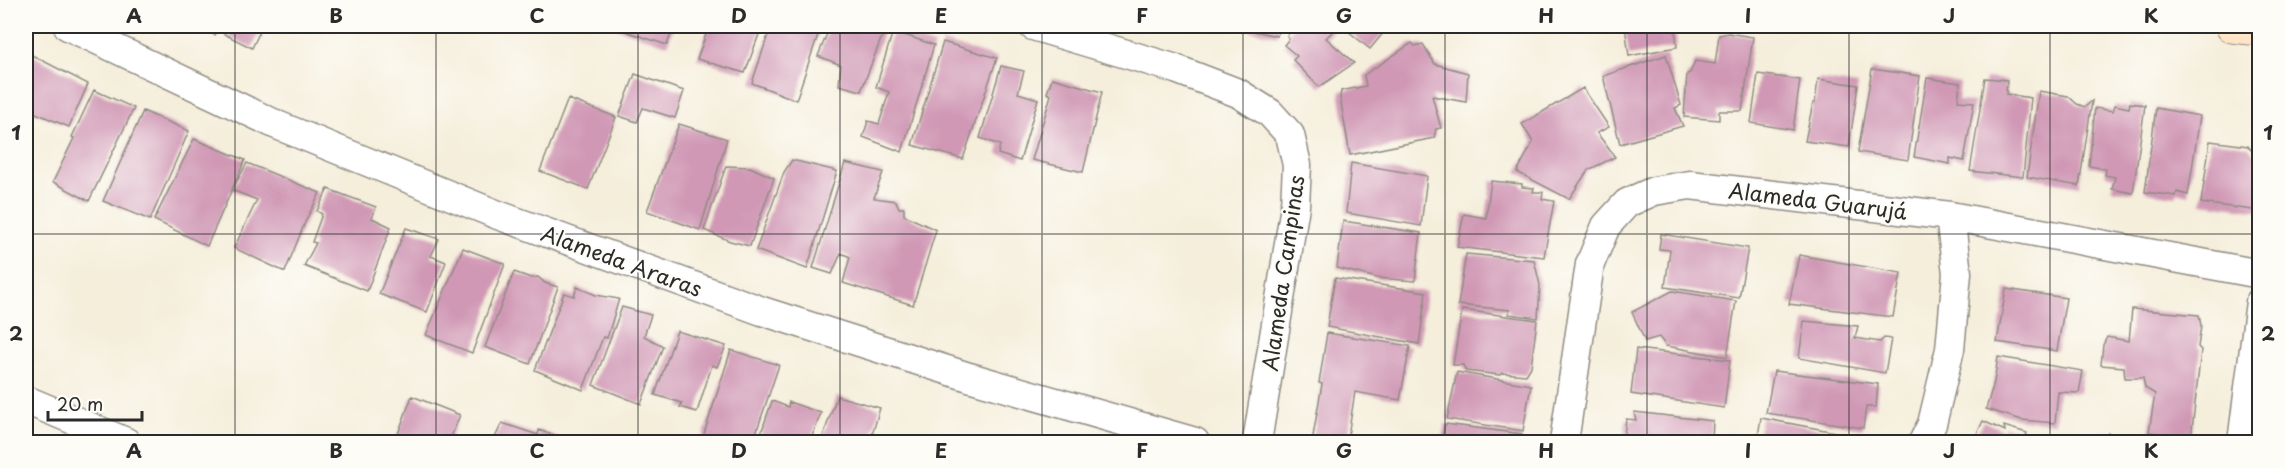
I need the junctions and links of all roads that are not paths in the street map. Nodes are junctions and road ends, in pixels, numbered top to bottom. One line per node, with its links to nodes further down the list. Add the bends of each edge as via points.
1 (68, 26): 10 (street, Alameda Araras, via 277,125 498,215 762,311 969,377)
2 (1033, 26): 11 (street, Alameda Campinas, via 1173,68 1238,93 1270,113 1290,135 1297,165 1295,206)
3 (2232, 26): 4 (main road)
4 (2259, 29)
5 (1950, 216): 6 (street, Alameda Guarujá); 12 (street, Alameda Guarujá, via 1690,184 1654,191 1627,203 1606,226 1590,264); 13 (street, via 1957,273 1950,348 1932,424)
6 (2259, 274)
7 (2259, 302): 14 (street)
8 (26, 400): 9 (street)
9 (126, 442)
10 (1195, 442)
11 (1257, 442)
12 (1564, 442)
13 (1923, 442)
14 (2242, 442)

